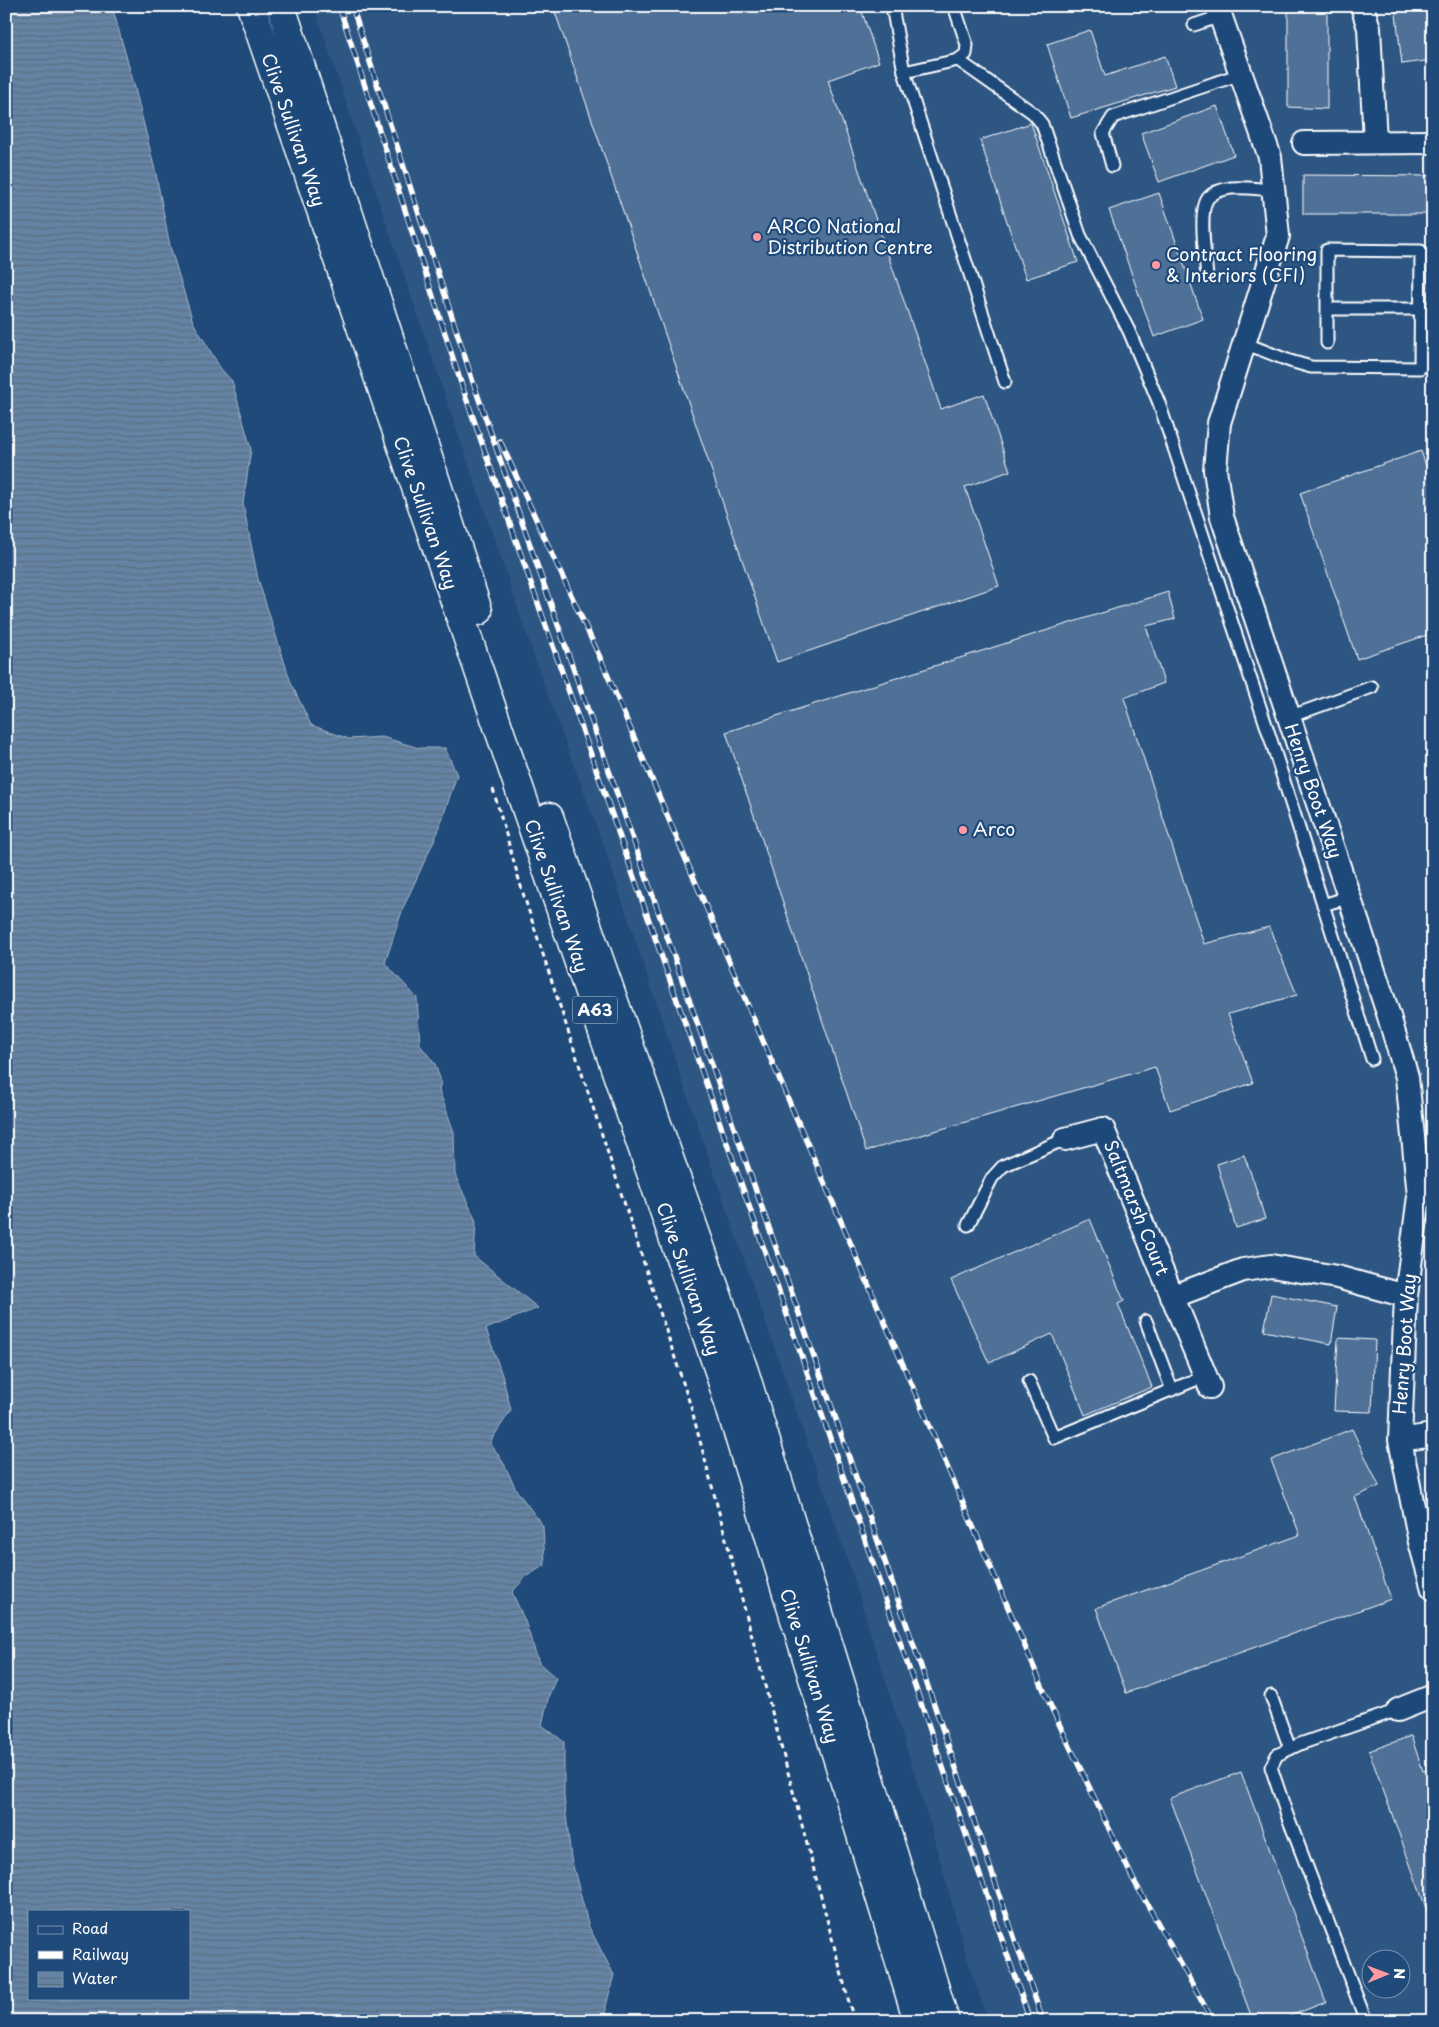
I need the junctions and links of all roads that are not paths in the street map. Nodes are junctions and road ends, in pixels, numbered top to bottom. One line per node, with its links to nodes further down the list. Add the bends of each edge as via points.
1 (251, 6): 43 (highway, Clive Sullivan Way / A63, via 719,1371)
2 (281, 6): 44 (highway, Clive Sullivan Way / A63, via 496,667 744,1371)
3 (892, 6): 9 (lane)
4 (954, 6): 8 (lane, via 967,45 966,54)
5 (1362, 6): 11 (street, via 1369,28)
6 (1219, 11): 7 (lane); 10 (street, Henry Boot Way)
7 (1194, 25)
8 (958, 60): 9 (lane); 22 (lane, via 1033,113 1042,124 1080,235 1129,331 1160,403)
9 (904, 72): 21 (lane)
10 (1241, 74): 14 (lane, via 1112,117 1103,133); 15 (street, Henry Boot Way, via 1270,157)
11 (1375, 141): 12 (street); 13 (street)
12 (1433, 142)
13 (1304, 143)
14 (1112, 166)
15 (1273, 190): 16 (lane, via 1230,188 1208,197 1203,223); 19 (street, Henry Boot Way, via 1278,236)
16 (1207, 277)
17 (1327, 309): 18 (lane); 18 (lane, via 1327,250 1336,250 1421,251); 20 (lane)
18 (1421, 309): 19 (lane, via 1420,368 1311,367)
19 (1244, 343): 22 (street, Henry Boot Way, via 1219,423 1215,470 1222,517)
20 (1327, 344)
21 (1005, 382)
22 (1250, 638): 24 (street, Henry Boot Way); 26 (lane)
23 (1372, 687): 24 (lane)
24 (1289, 717): 25 (street, Henry Boot Way)
25 (1349, 897): 26 (lane); 30 (street, Henry Boot Way, via 1407,1077 1419,1196)
26 (1323, 905): 27 (lane)
27 (1372, 1059)
28 (1065, 1139): 29 (lane, via 1002,1166 992,1178); 31 (street, Saltmarsh Court, via 1103,1129)
29 (968, 1225)
30 (1406, 1296): 31 (street, Saltmarsh Court, via 1336,1277 1271,1266 1243,1270); 37 (street, Henry Boot Way)
31 (1172, 1297): 34 (street, Saltmarsh Court)
32 (1146, 1321): 35 (lane)
33 (1029, 1381): 35 (lane, via 1054,1438)
34 (1208, 1382): 35 (lane)
35 (1172, 1390)
36 (1433, 1435): 37 (street)
37 (1400, 1440): 38 (street, Henry Boot Way, via 1420,1542)
38 (1433, 1589)
39 (1271, 1696): 42 (lane)
40 (1433, 1696): 41 (street)
41 (1398, 1710): 42 (lane)
42 (1290, 1749): 45 (lane, via 1277,1755 1271,1767)
43 (918, 2021)
44 (945, 2021)
45 (1366, 2021)

